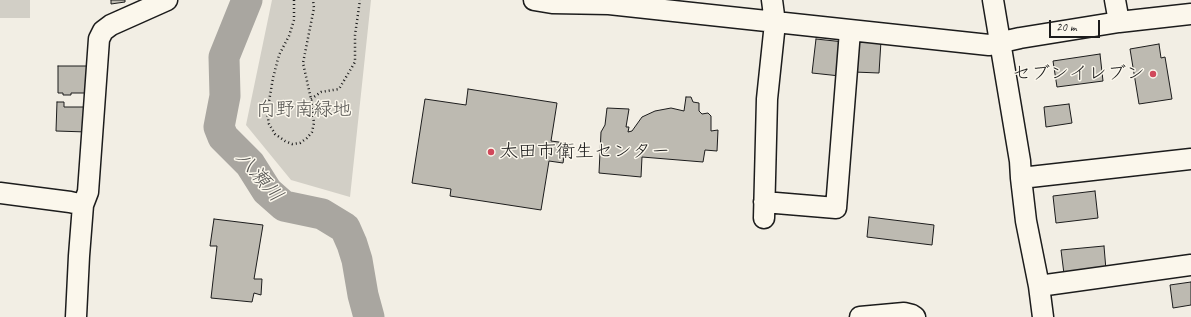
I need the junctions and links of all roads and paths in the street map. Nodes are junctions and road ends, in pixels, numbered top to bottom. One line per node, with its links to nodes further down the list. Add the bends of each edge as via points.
1 (167, 0): 18 (street, via 111,26 104,31 99,40 88,192)
2 (294, 0): 14 (path, via 294,20 279,55 267,113 269,124 275,134 292,144 307,138 314,123)
3 (313, 0): 14 (path, via 314,8 303,63)
4 (360, 0): 14 (path, via 355,36 355,62 339,89 321,92)
5 (536, 0): 11 (street, via 552,3 609,4)
6 (772, 0): 11 (street)
7 (993, 0): 13 (street)
8 (1116, 0): 10 (street)
9 (1191, 14): 10 (street)
10 (1119, 22): 13 (street)
11 (775, 23): 12 (street); 12 (street, via 767,99 764,210 836,208)
12 (850, 31): 13 (street, via 988,46)
13 (1000, 43): 16 (street)
14 (311, 99)
15 (1191, 159): 16 (street)
16 (1021, 178): 20 (street, via 1026,221)
17 (0, 193): 18 (street)
18 (83, 205): 21 (street)
19 (1191, 265): 20 (street)
20 (1039, 286): 24 (street)
21 (76, 317)
22 (860, 317): 23 (street, via 904,313)
23 (915, 317)
24 (1043, 317)

